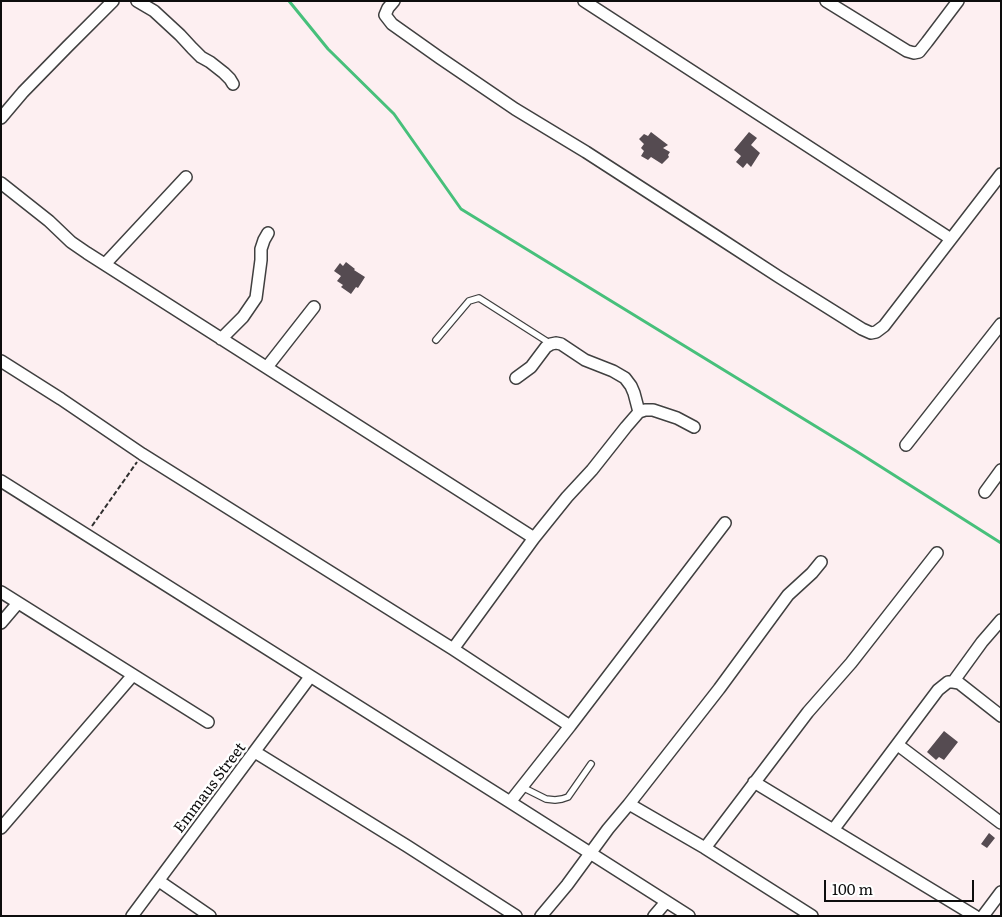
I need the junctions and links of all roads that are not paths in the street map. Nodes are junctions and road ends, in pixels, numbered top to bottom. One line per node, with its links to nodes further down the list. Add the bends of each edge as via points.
1 (113, 1): 8 (street)
2 (137, 1): 7 (street, via 154,12)
3 (394, 1): 13 (street, via 386,15 392,24 484,89 871,333 884,326)
4 (584, 1): 13 (street)
5 (826, 1): 6 (street, via 914,53 919,52)
6 (958, 1)
7 (233, 84)
8 (1, 118)
9 (1001, 174): 13 (street)
10 (186, 177): 14 (street)
11 (1, 183): 14 (street, via 50,221 71,242)
12 (268, 233): 17 (street, via 262,249 256,298)
13 (951, 239)
14 (104, 264): 17 (street)
15 (314, 307): 21 (street)
16 (1001, 324): 25 (street)
17 (222, 339): 21 (street)
18 (436, 340): 19 (lane, via 469,301 478,298)
19 (551, 344): 22 (street, via 531,368); 23 (street, via 561,344 585,360 620,374 631,386)
20 (1, 361): 37 (street, via 142,454)
21 (266, 367): 30 (street)
22 (516, 378)
23 (640, 412): 24 (street, via 654,410); 30 (street)
24 (694, 427)
25 (906, 445)
26 (1001, 470): 28 (street)
27 (1, 481): 39 (street)
28 (985, 492)
29 (725, 523): 43 (street)
30 (534, 538): 37 (street)
31 (937, 554): 47 (street)
32 (821, 562): 50 (street, via 788,596)
33 (1, 592): 34 (street)
34 (18, 602): 36 (street); 38 (street)
35 (1001, 620): 40 (street)
36 (1, 623)
37 (453, 649): 43 (street)
38 (133, 675): 42 (street); 52 (street)
39 (310, 677): 45 (street, Emmaus Street); 49 (street)
40 (953, 682): 41 (street, via 964,686); 44 (street, via 938,690)
41 (1001, 716)
42 (208, 722)
43 (570, 726): 48 (street)
44 (898, 745): 51 (street); 53 (street)
45 (255, 752): 56 (street, Emmaus Street); 61 (street)
46 (590, 764): 48 (lane, via 568,796 562,799 546,799)
47 (754, 782): 53 (street); 54 (street)
48 (522, 787): 49 (street)
49 (510, 802): 55 (street)
50 (629, 804): 54 (street); 55 (street)
51 (1001, 824)
52 (1, 828)
53 (833, 830): 66 (street)
54 (705, 848): 65 (street)
55 (591, 853): 58 (street); 62 (street)
56 (159, 881): 59 (street, Emmaus Street); 60 (street)
57 (1001, 892): 67 (street)
58 (666, 902): 63 (street); 64 (street)
59 (132, 916)
60 (210, 916)
61 (516, 916)
62 (541, 916)
63 (654, 916)
64 (688, 916)
65 (812, 916)
66 (975, 916)
67 (983, 916)

